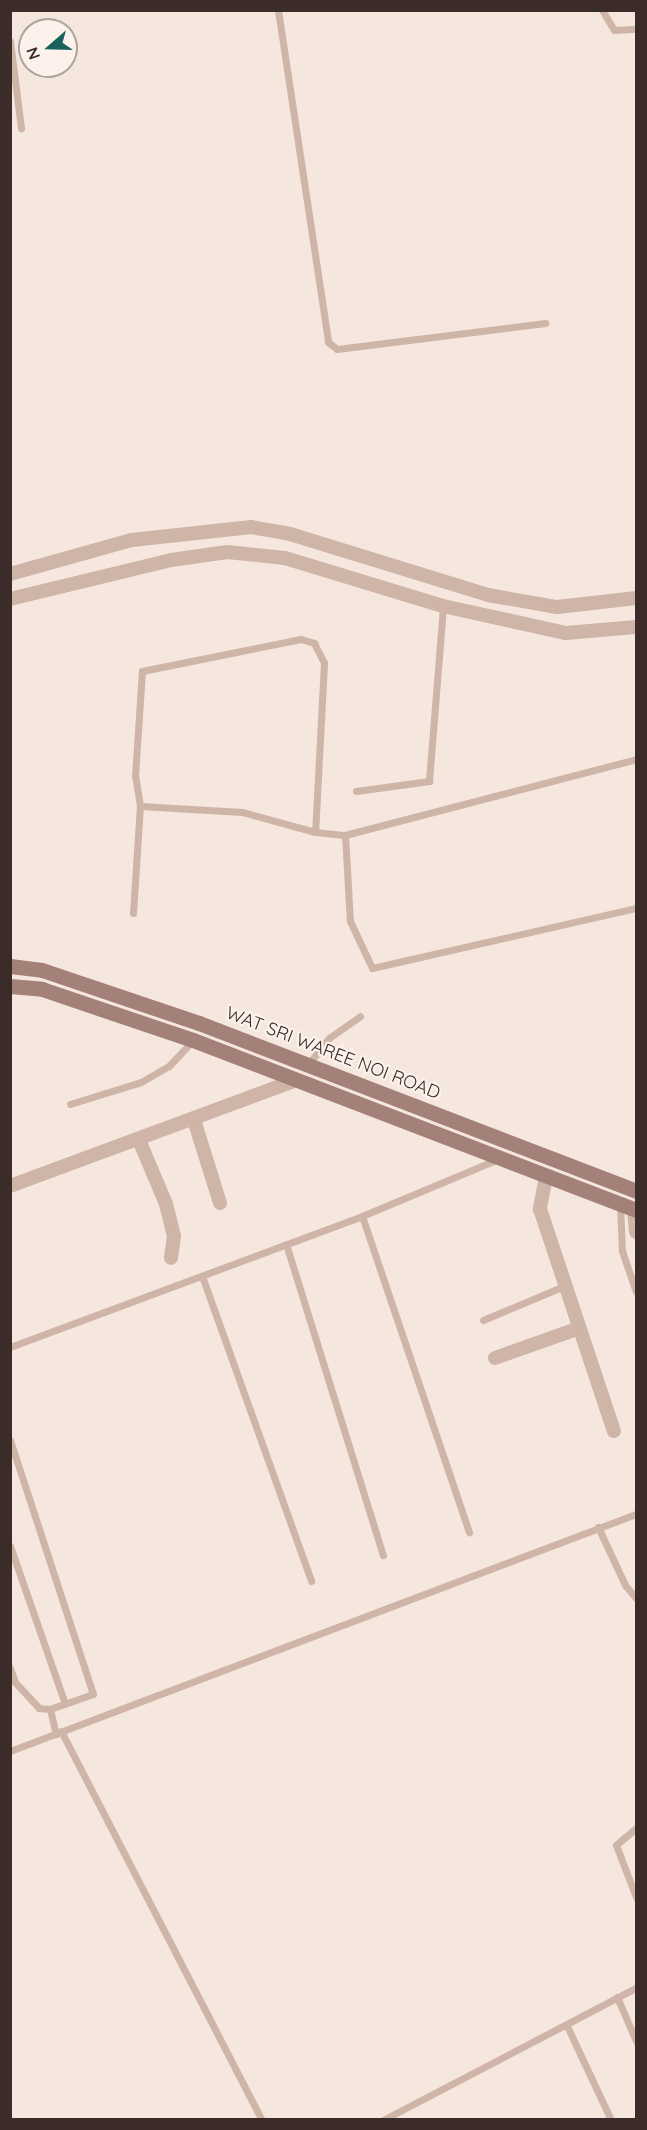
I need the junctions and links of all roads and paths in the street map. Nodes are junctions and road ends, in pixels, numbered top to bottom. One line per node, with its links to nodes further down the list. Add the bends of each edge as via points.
1 (278, 10): 6 (lane, via 328,342 337,349)
2 (602, 10): 3 (lane, via 614,30)
3 (636, 29)
4 (10, 41): 5 (lane)
5 (21, 128)
6 (545, 323)
7 (10, 574): 8 (street, via 132,540 251,527 523,601 557,607)
8 (636, 598)
9 (10, 599): 10 (street, via 171,560 227,552 285,558)
10 (443, 606): 11 (street, via 566,633); 13 (lane, via 429,781)
11 (636, 627)
12 (636, 759): 16 (lane)
13 (356, 791)
14 (140, 806): 15 (lane, via 242,812); 15 (lane, via 134,791 142,671 302,639 314,643 324,663); 18 (lane)
15 (315, 832): 16 (lane)
16 (345, 835): 17 (lane, via 350,921 372,968)
17 (636, 908)
18 (133, 913)
19 (10, 966): 23 (main road, WAT SRI WAREE NOI ROAD, via 42,970)
20 (10, 986): 22 (main road, via 42,989)
21 (360, 1016): 23 (lane, via 329,1038)
22 (193, 1040): 24 (main road); 25 (lane, via 169,1066 141,1082)
23 (307, 1065): 31 (main road, WAT SRI WAREE NOI ROAD)
24 (294, 1081): 26 (street); 28 (main road)
25 (70, 1104)
26 (194, 1120): 27 (street); 32 (street)
27 (139, 1140): 30 (street); 37 (street, via 174,1236)
28 (498, 1159): 29 (main road); 34 (lane)
29 (546, 1178): 33 (main road); 39 (street, via 540,1209)
30 (10, 1186)
31 (636, 1191)
32 (220, 1203)
33 (630, 1208): 35 (street); 40 (lane, via 622,1251)
34 (362, 1216): 36 (lane); 49 (lane)
35 (636, 1232)
36 (286, 1244): 38 (lane); 51 (lane)
37 (171, 1258)
38 (202, 1276): 43 (lane); 52 (lane)
39 (564, 1286): 41 (lane); 42 (street)
40 (636, 1292)
41 (483, 1320)
42 (578, 1329): 44 (street); 45 (street)
43 (10, 1347)
44 (495, 1358)
45 (614, 1431)
46 (10, 1440): 55 (lane, via 92,1686 87,1698)
47 (636, 1514): 48 (lane)
48 (598, 1527): 53 (lane, via 625,1585); 57 (lane)
49 (469, 1532)
50 (10, 1546): 55 (lane)
51 (383, 1555)
52 (310, 1581)
53 (636, 1598)
54 (10, 1668): 56 (lane, via 30,1702)
55 (65, 1704): 56 (lane)
56 (50, 1709): 57 (lane)
57 (58, 1732): 58 (lane); 65 (lane)
58 (10, 1751)
59 (636, 1828): 60 (lane, via 620,1838 616,1853)
60 (636, 1897)
61 (636, 1988): 62 (lane)
62 (616, 1997): 63 (lane); 64 (lane)
63 (567, 2026): 66 (lane); 67 (lane)
64 (636, 2041)
65 (262, 2120)
66 (383, 2120)
67 (611, 2120)

